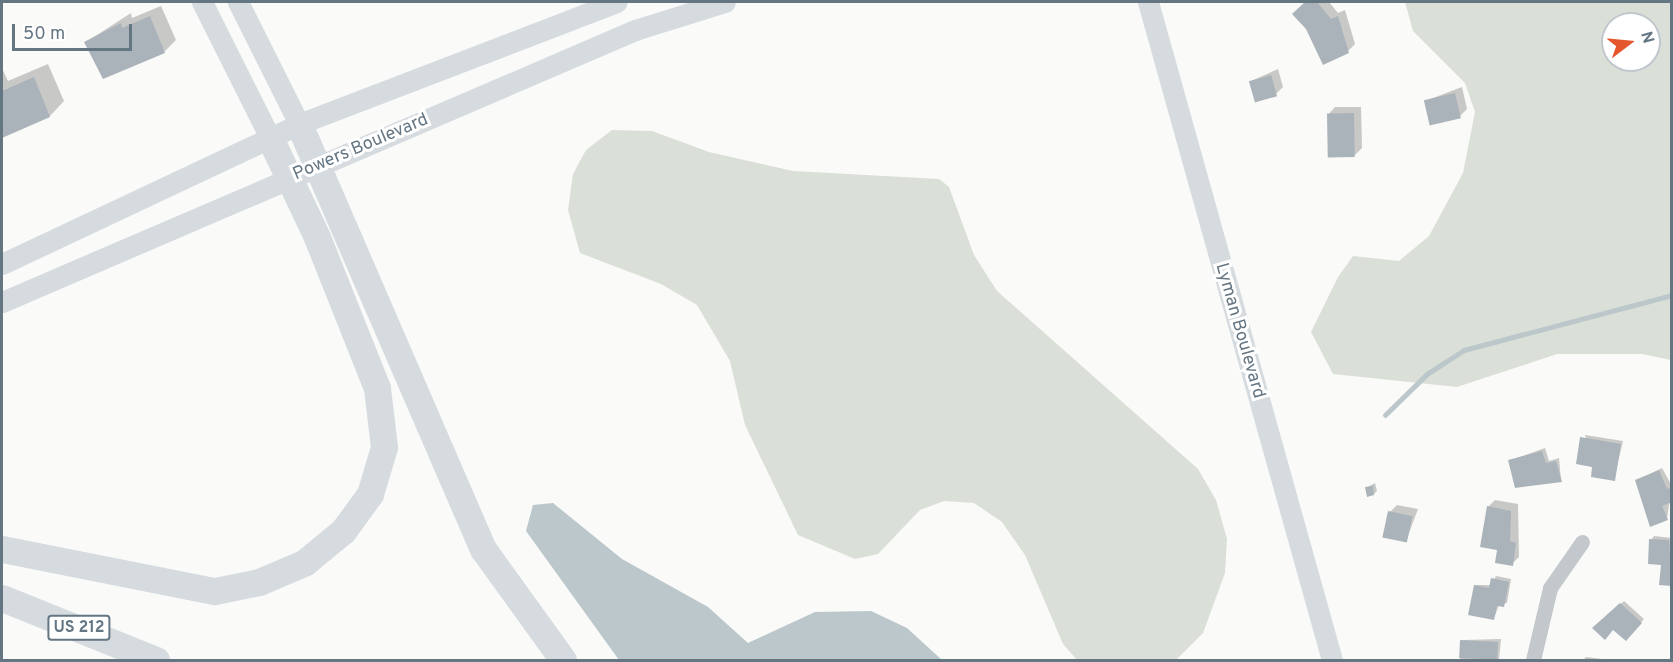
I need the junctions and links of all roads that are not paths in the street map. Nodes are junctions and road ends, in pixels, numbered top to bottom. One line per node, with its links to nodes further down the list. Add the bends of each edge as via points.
1 (202, 2): 7 (main road)
2 (238, 2): 6 (main road)
3 (616, 2): 6 (main road)
4 (724, 2): 8 (main road, Powers Boulevard, via 635,30)
5 (1148, 2): 17 (main road, Lyman Boulevard)
6 (299, 124): 7 (main road); 8 (highway)
7 (270, 138): 9 (highway); 10 (main road)
8 (318, 169): 9 (main road, Powers Boulevard); 16 (highway, via 483,549)
9 (291, 178): 11 (main road, Powers Boulevard); 13 (highway, via 377,388 384,447 370,494 343,531 304,563 259,582 215,591)
10 (2, 264)
11 (2, 302)
12 (1582, 542): 18 (street, via 1550,588)
13 (2, 549)
14 (2, 597): 15 (highway, US 212)
15 (156, 660)
16 (563, 660)
17 (1332, 660)
18 (1533, 660)

